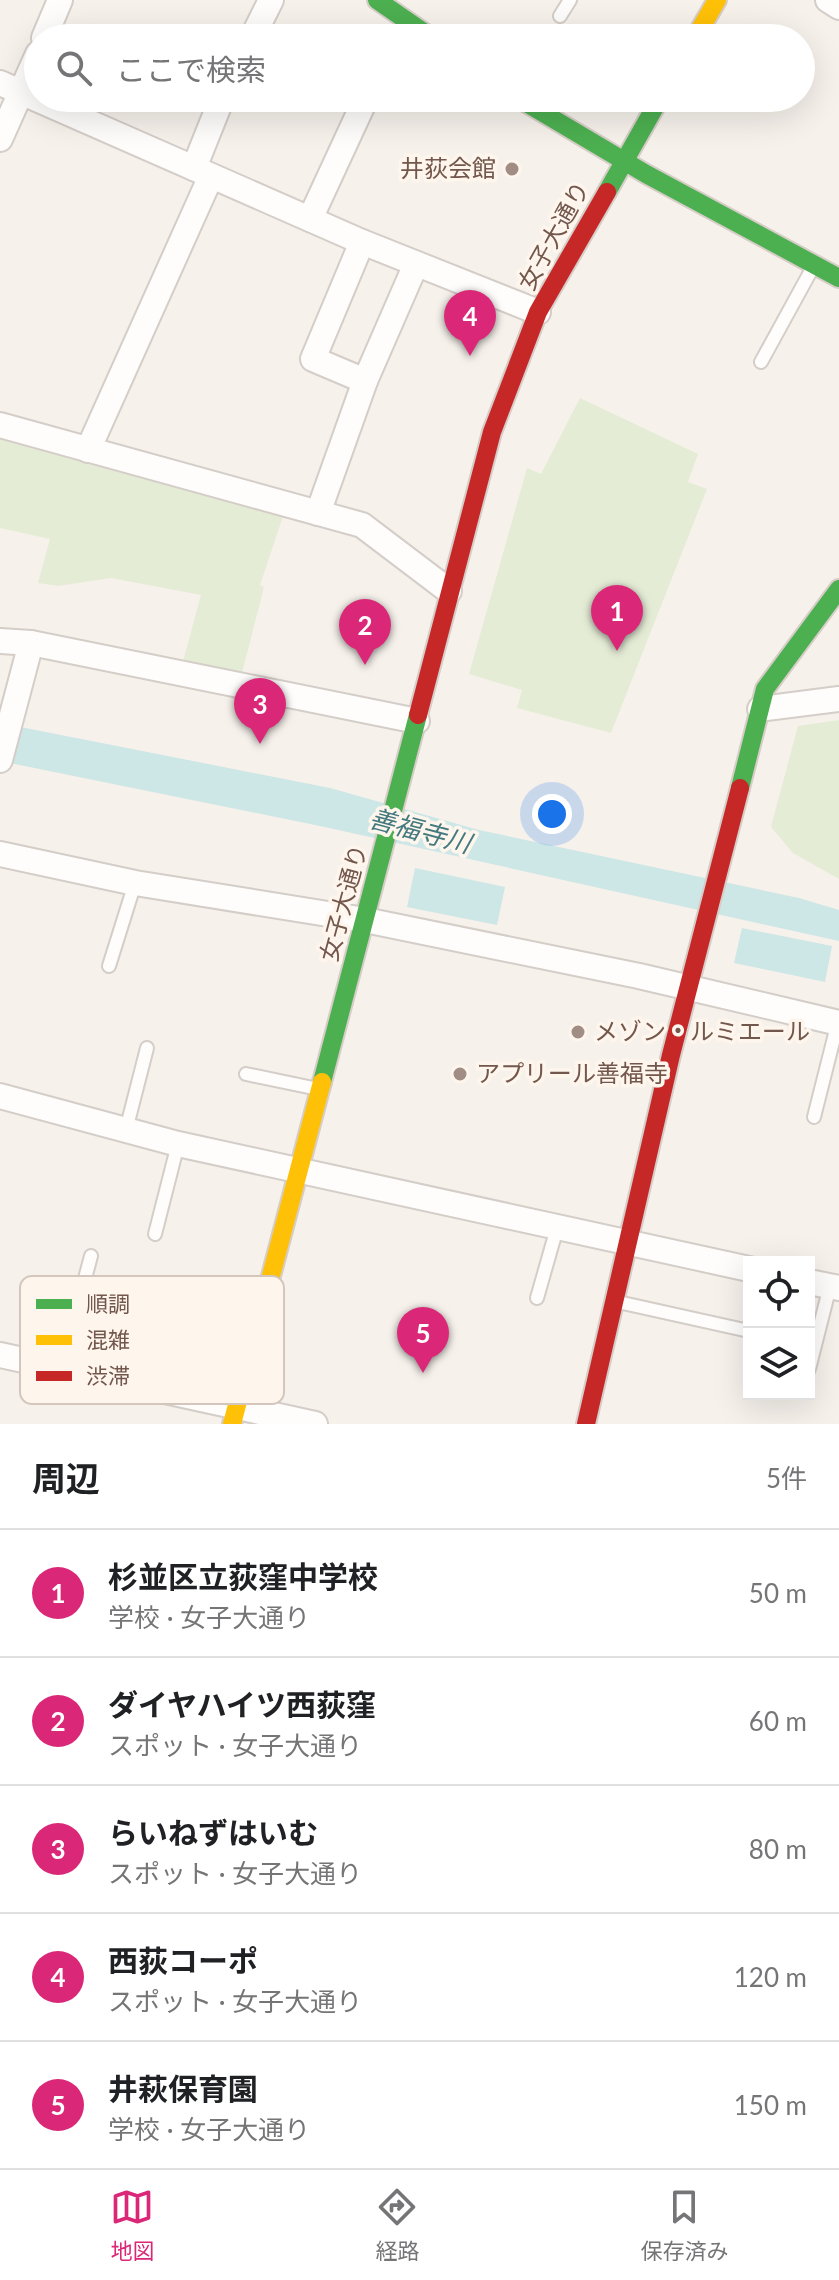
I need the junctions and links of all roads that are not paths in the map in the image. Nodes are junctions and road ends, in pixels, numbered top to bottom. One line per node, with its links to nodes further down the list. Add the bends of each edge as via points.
1 (60, 0): 10 (street)
2 (271, 0): 11 (street)
3 (377, 0): 9 (main road)
4 (570, 0): 8 (lane)
5 (717, 0): 12 (main road)
6 (828, 0): 7 (street)
7 (839, 7)
8 (560, 16)
9 (404, 18)
10 (50, 24)
11 (259, 24)
12 (703, 24)
13 (24, 72): 14 (street)
14 (11, 88): 20 (street)
15 (66, 112): 22 (street)
16 (218, 112): 22 (street)
17 (360, 112): 23 (street)
18 (541, 112): 21 (main road)
19 (652, 112): 21 (main road, 女子大通り)
20 (0, 139)
21 (623, 161): 26 (main road); 28 (main road, 女子大通り)
22 (202, 172): 23 (street); 32 (street)
23 (310, 219): 24 (street)
24 (362, 242): 25 (street); 30 (street, via 313,359)
25 (416, 264): 28 (street); 30 (street)
26 (814, 264): 27 (main road); 29 (lane)
27 (839, 278)
28 (538, 312): 35 (main road, 女子大通り, via 492,432)
29 (761, 362)
30 (365, 381): 33 (street)
31 (0, 425): 32 (street)
32 (88, 450): 33 (street)
33 (318, 513): 35 (street, via 362,525)
34 (839, 589): 39 (main road, via 765,689)
35 (449, 591): 40 (main road, 女子大通り)
36 (0, 641): 37 (street)
37 (31, 643): 40 (street); 41 (street)
38 (839, 699): 39 (street)
39 (760, 709): 46 (main road)
40 (417, 721): 44 (main road, 女子大通り)
41 (0, 760)
42 (0, 854): 43 (street)
43 (135, 883): 44 (street); 45 (lane)
44 (365, 920): 46 (street); 50 (main road, 女子大通り)
45 (109, 966)
46 (690, 987): 47 (street); 58 (main road)
47 (838, 1023): 52 (lane)
48 (147, 1048): 53 (lane)
49 (246, 1074): 50 (lane)
50 (321, 1090): 55 (main road, 女子大通り)
51 (0, 1096): 53 (street)
52 (814, 1117)
53 (126, 1130): 54 (street)
54 (178, 1144): 55 (street); 57 (lane)
55 (301, 1170): 56 (street); 62 (main road, 女子大通り)
56 (557, 1228): 58 (street); 64 (lane)
57 (155, 1234)
58 (628, 1244): 60 (street); 65 (main road)
59 (91, 1256): 61 (lane)
60 (743, 1268)
61 (86, 1276)
62 (273, 1276)
63 (826, 1286): 67 (lane)
64 (537, 1298)
65 (615, 1301): 66 (lane); 73 (main road)
66 (743, 1330)
67 (815, 1340)
68 (0, 1355): 69 (street)
69 (20, 1359)
70 (192, 1404): 71 (street)
71 (235, 1416): 72 (street)
72 (315, 1424)
73 (586, 1424)

